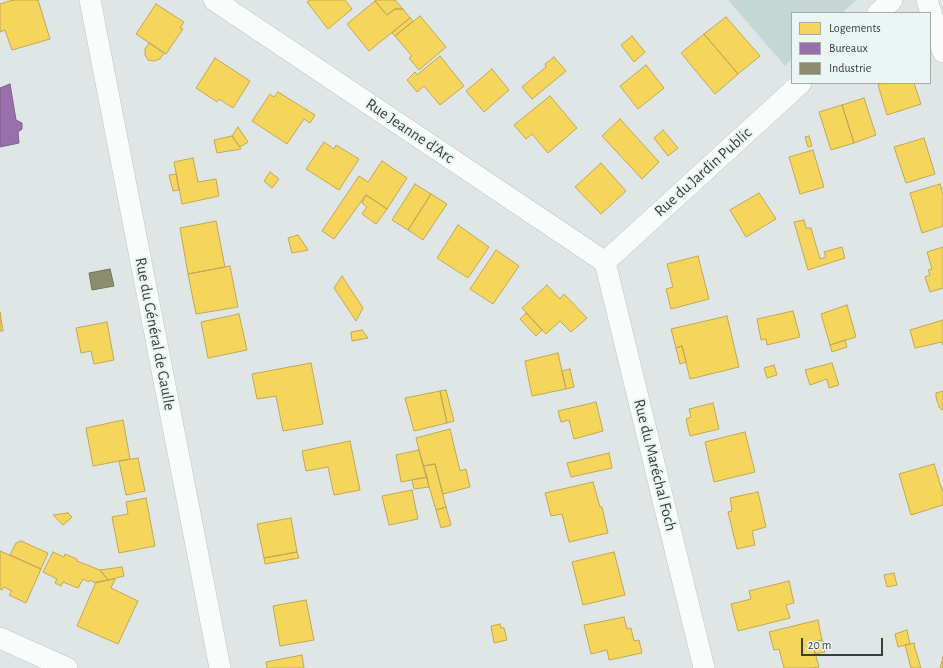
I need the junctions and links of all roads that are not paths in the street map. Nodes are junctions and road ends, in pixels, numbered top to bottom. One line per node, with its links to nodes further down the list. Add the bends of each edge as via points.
1 (90, 0): 13 (street, Rue du Général de Gaulle)
2 (214, 0): 10 (street, Rue Jeanne d'Arc)
3 (892, 0): 5 (street)
4 (927, 0): 6 (street)
5 (879, 12)
6 (931, 12)
7 (931, 13): 8 (street)
8 (943, 52)
9 (800, 84): 10 (street, Rue du Jardin Public)
10 (605, 262): 14 (street, Rue du Maréchal Foch)
11 (0, 638): 12 (street)
12 (67, 668)
13 (220, 668)
14 (704, 668)

